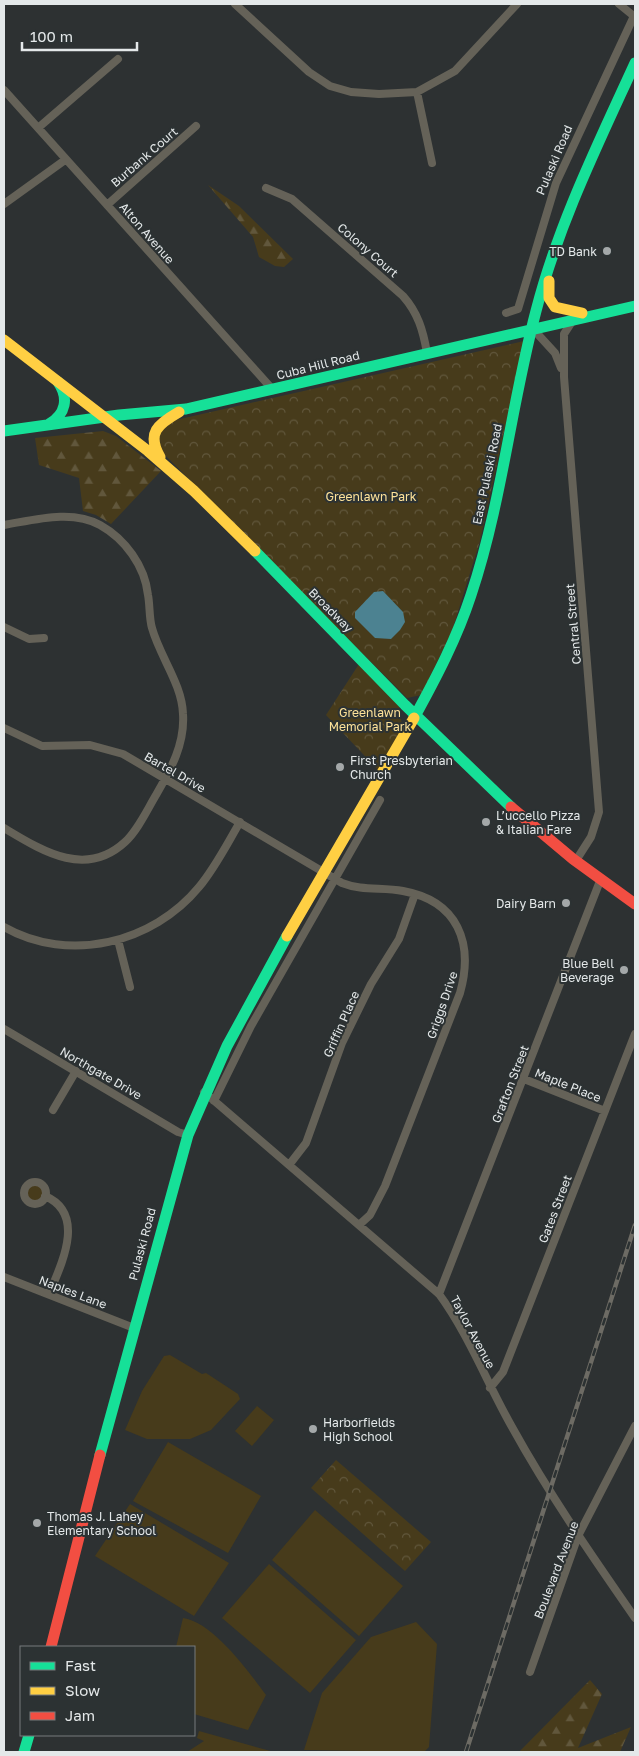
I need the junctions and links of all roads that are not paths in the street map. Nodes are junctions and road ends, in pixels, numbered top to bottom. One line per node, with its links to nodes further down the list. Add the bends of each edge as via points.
1 (235, 4): 8 (street, via 309,72 330,86 351,92 379,94)
2 (517, 4): 8 (street, via 456,71)
3 (619, 4): 4 (street)
4 (635, 16): 18 (street, Pulaski Road, via 556,183 518,309)
5 (118, 59): 10 (street)
6 (635, 63): 16 (main road, East Pulaski Road)
7 (4, 90): 10 (street, Alton Avenue)
8 (417, 92): 12 (street)
9 (196, 126): 15 (street, Burbank Court)
10 (38, 128): 11 (street, Alton Avenue)
11 (65, 160): 14 (street); 15 (street, Alton Avenue)
12 (432, 163)
13 (266, 188): 23 (street, Colony Court, via 292,199 403,296 414,308 420,322)
14 (4, 204)
15 (107, 205): 26 (street, Alton Avenue)
16 (553, 254): 19 (main road, via 548,287 554,307 564,312); 21 (main road, East Pulaski Road)
17 (635, 306): 19 (main road, Cuba Hill Road)
18 (506, 313)
19 (593, 315): 20 (main road, Cuba Hill Road)
20 (574, 319): 21 (main road, Cuba Hill Road); 25 (street, Central Street, via 564,334)
21 (533, 328): 23 (main road, Cuba Hill Road); 25 (street, Central Street, via 555,353); 35 (main road, East Pulaski Road, via 478,574 450,649)
22 (4, 340): 24 (main road, Broadway)
23 (427, 353): 26 (main road, Cuba Hill Road)
24 (53, 376): 28 (main road, Broadway); 29 (main road, via 64,391 65,407 58,418)
25 (564, 377): 41 (street, Central Street, via 599,801 591,837)
26 (273, 390): 27 (main road, Cuba Hill Road)
27 (186, 408): 28 (main road, Cuba Hill Road); 31 (main road, via 164,420 153,436 156,451)
28 (106, 417): 29 (main road, Cuba Hill Road); 31 (main road, Broadway)
29 (46, 425): 30 (main road, Cuba Hill Road)
30 (4, 431)
31 (170, 470): 35 (main road, Broadway, via 194,490)
32 (4, 525): 37 (street, via 42,519 82,518 100,525 132,553 143,573 148,592 151,626 183,710 179,751)
33 (4, 627): 34 (street, via 29,639)
34 (44, 638)
35 (415, 716): 41 (main road, Broadway); 42 (main road, East Pulaski Road)
36 (4, 728): 37 (street, Bartel Drive, via 42,746 106,748 123,754)
37 (165, 779): 39 (street, Bartel Drive); 40 (street, via 125,842 86,860 67,860 50,854)
38 (380, 800): 43 (street)
39 (240, 822): 42 (street, Bartel Drive); 48 (street, via 212,870 188,900 156,925)
40 (4, 828)
41 (574, 862): 44 (main road, Broadway)
42 (323, 872): 43 (street, Griggs Drive); 54 (main road, Pulaski Road, via 222,1052)
43 (336, 879): 45 (street, Griggs Drive, via 361,889); 55 (street, via 251,1026)
44 (600, 881): 46 (main road, Broadway); 53 (street, Grafton Street)
45 (414, 894): 59 (street, Griffin Place, via 399,939 371,984 342,1043 306,1142); 61 (street, Griggs Drive, via 433,901 447,912 460,930 466,972 385,1186 370,1215)
46 (635, 904)
47 (4, 927): 48 (street, via 26,938 68,946)
48 (118, 940): 49 (street)
49 (130, 987)
50 (4, 1029): 52 (street, Northgate Drive)
51 (635, 1034): 57 (street, Gates Street)
52 (76, 1071): 56 (street); 58 (street, Northgate Drive)
53 (524, 1079): 57 (street, Maple Place); 64 (street, Grafton Street)
54 (204, 1092): 55 (street, Taylor Avenue); 58 (main road, Pulaski Road)
55 (214, 1101): 59 (street, Taylor Avenue)
56 (53, 1110)
57 (605, 1111): 66 (street, Gates Street, via 503,1372)
58 (188, 1135): 65 (main road, Pulaski Road)
59 (289, 1164): 61 (street, Taylor Avenue)
60 (45, 1196): 63 (street, via 54,1200 66,1216 68,1233 66,1252)
61 (359, 1225): 64 (street, Taylor Avenue)
62 (4, 1277): 63 (street, Naples Lane)
63 (48, 1294): 65 (street, Naples Lane)
64 (439, 1294): 66 (street, Taylor Avenue, via 452,1311)
65 (134, 1328): 70 (main road, Pulaski Road)
66 (490, 1388): 68 (street, Taylor Avenue)
67 (635, 1426): 68 (street, Boulevard Avenue)
68 (578, 1536): 69 (street, Taylor Avenue); 71 (street, Boulevard Avenue)
69 (635, 1618)
70 (51, 1646)
71 (530, 1672)
72 (29, 1736): 73 (main road)
73 (24, 1752)

